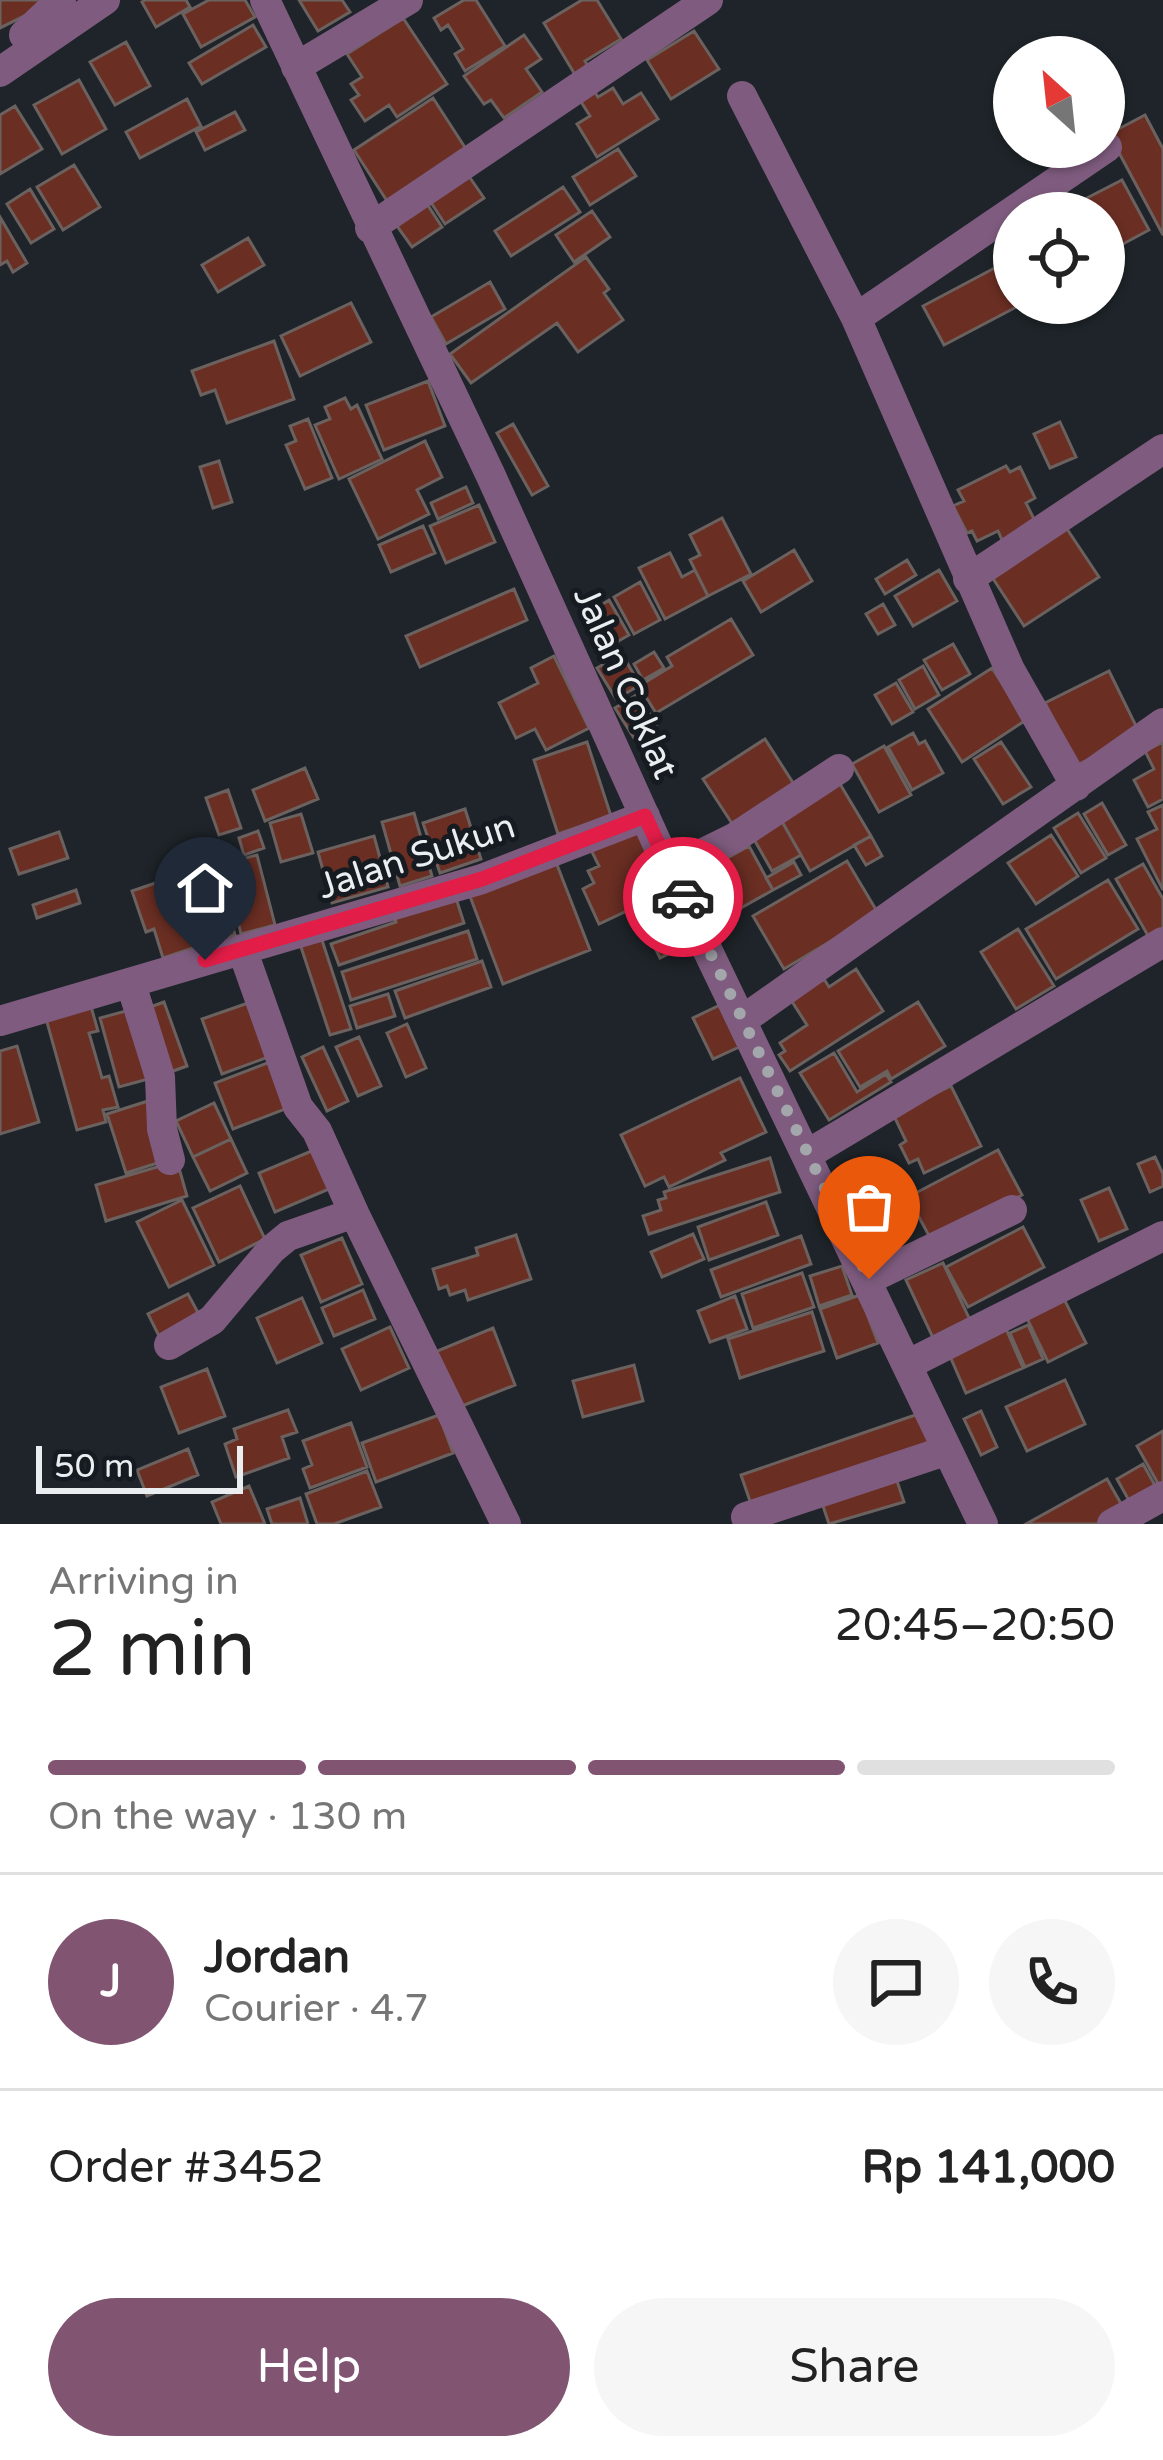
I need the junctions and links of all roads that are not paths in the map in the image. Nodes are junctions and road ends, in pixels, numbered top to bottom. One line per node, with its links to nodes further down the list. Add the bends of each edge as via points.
1 (61, 0): 6 (street)
2 (105, 0): 8 (street)
3 (265, 0): 7 (street, Jalan Coklat)
4 (408, 0): 7 (street)
5 (708, 0): 11 (street)
6 (0, 53)
7 (296, 67): 11 (street, Jalan Coklat)
8 (0, 72)
9 (742, 96): 12 (street)
10 (1076, 168): 12 (street)
11 (370, 228): 18 (street, Jalan Coklat)
12 (856, 318): 14 (street)
13 (1163, 448): 14 (street)
14 (968, 579): 17 (street)
15 (1163, 723): 17 (street)
16 (839, 769): 19 (street)
17 (1076, 786): 23 (street)
18 (645, 816): 19 (street, Jalan Coklat); 21 (street, Jalan Sukun, via 482,879)
19 (669, 870): 23 (street, Jalan Coklat)
20 (1163, 942): 25 (street)
21 (242, 949): 22 (street, Jalan Sukun); 28 (street, via 298,1107)
22 (130, 984): 24 (street, Jalan Sukun); 26 (street, via 160,1077)
23 (744, 1019): 25 (street, Jalan Coklat)
24 (0, 1021)
25 (808, 1154): 30 (street, Jalan Coklat)
26 (170, 1160)
27 (1012, 1210): 30 (street)
28 (354, 1213): 31 (street, via 288,1236 212,1320); 36 (street)
29 (1163, 1236): 32 (street)
30 (869, 1279): 32 (street, Jalan Coklat)
31 (169, 1346)
32 (907, 1365): 33 (street, Jalan Coklat)
33 (945, 1451): 35 (street); 37 (street, Jalan Coklat)
34 (1163, 1496): 38 (street)
35 (746, 1516)
36 (506, 1524)
37 (983, 1524)
38 (1112, 1524)

